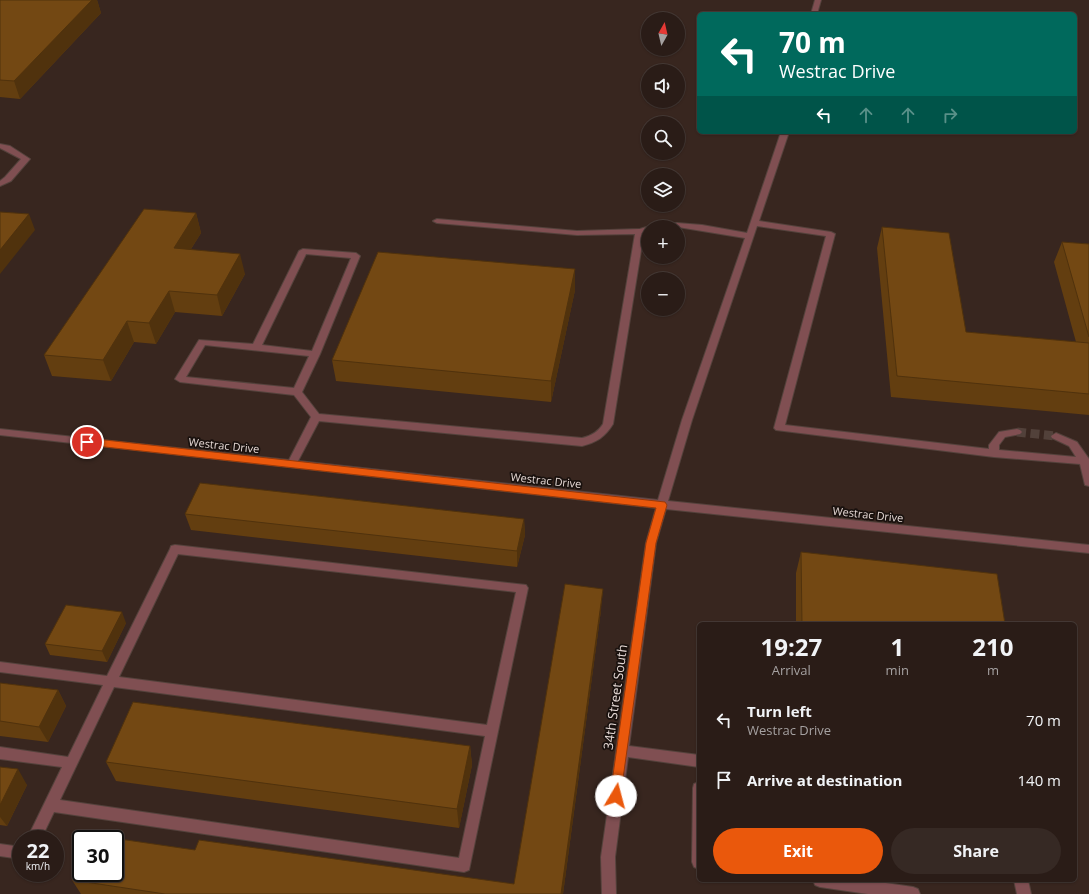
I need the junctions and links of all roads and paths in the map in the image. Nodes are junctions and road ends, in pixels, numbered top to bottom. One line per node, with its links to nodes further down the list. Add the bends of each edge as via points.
1 (818, 0): 2 (street)
2 (815, 12)
3 (784, 134): 7 (street, 34th Street South)
4 (0, 146): 5 (street, via 26,159)
5 (0, 184)
6 (437, 221): 9 (street, via 577,233)
7 (754, 223): 10 (street, 34th Street South); 19 (street, via 831,234 779,428)
8 (685, 227): 10 (street)
9 (641, 230)
10 (750, 236): 23 (street, 34th Street South, via 687,420)
11 (641, 246): 15 (street, via 608,424 604,432 594,439 582,442)
12 (256, 347): 13 (street); 13 (street, via 303,251 356,256); 14 (street, via 202,342 180,379)
13 (315, 354): 14 (street)
14 (297, 392): 15 (street)
15 (316, 417): 21 (street)
16 (0, 432): 21 (street, Westrac Drive)
17 (1017, 432): 19 (street, via 1002,434 994,445)
18 (1056, 436): 20 (street, via 1073,444)
19 (994, 453): 20 (street)
20 (1086, 462): 22 (street)
21 (292, 464): 23 (street, Westrac Drive)
22 (1089, 482)
23 (662, 505): 24 (street, Westrac Drive); 28 (street, 34th Street South, via 651,543)
24 (1089, 549)
25 (0, 667): 26 (street)
26 (111, 682): 27 (street); 27 (street, via 175,549 522,588); 31 (street)
27 (492, 731): 32 (street, via 464,865)
28 (622, 751): 30 (street); 38 (street, 34th Street South, via 608,857)
29 (0, 753): 31 (street)
30 (697, 761)
31 (72, 763): 32 (street)
32 (51, 805): 33 (street)
33 (38, 830)
34 (0, 850): 35 (street)
35 (12, 852)
36 (833, 882): 39 (street)
37 (1021, 882): 40 (street)
38 (609, 894)
39 (913, 894)
40 (1024, 894)

